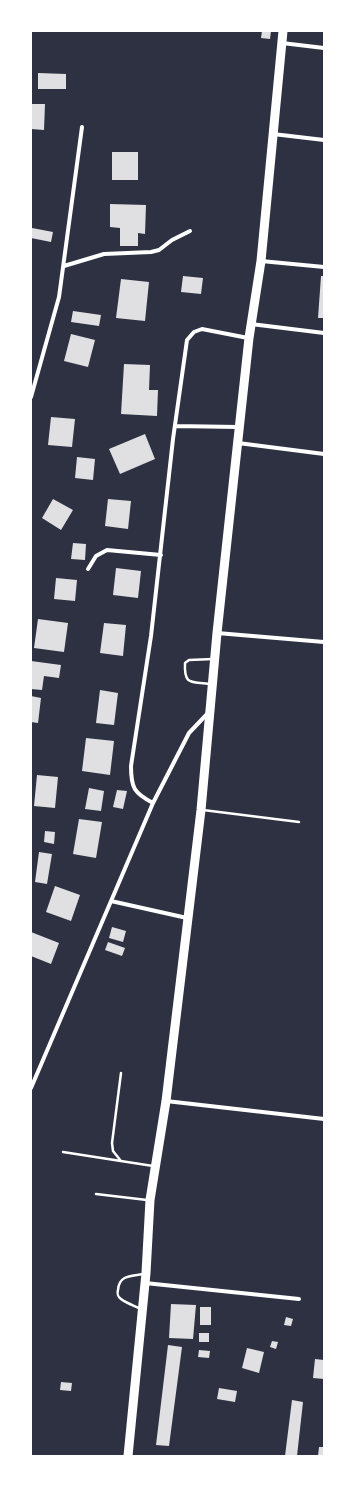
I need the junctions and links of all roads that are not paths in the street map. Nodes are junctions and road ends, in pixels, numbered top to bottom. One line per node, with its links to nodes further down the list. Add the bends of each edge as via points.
1 (283, 31): 2 (main road)
2 (282, 43): 3 (street); 5 (main road)
3 (324, 48)
4 (82, 127): 9 (street)
5 (272, 134): 6 (street); 8 (main road)
6 (324, 140)
7 (190, 231): 9 (street, via 159,250 104,254)
8 (261, 261): 10 (street); 11 (main road)
9 (64, 266): 14 (street, via 59,297)
10 (324, 267)
11 (251, 324): 12 (street); 13 (main road)
12 (324, 333)
13 (249, 338): 15 (street, via 202,329 194,332 187,340); 16 (main road)
14 (31, 397)
15 (175, 426): 16 (street); 19 (street)
16 (239, 427): 17 (main road)
17 (238, 444): 18 (street); 21 (main road)
18 (324, 454)
19 (161, 555): 20 (street, via 107,550 96,556); 26 (street, via 131,766 134,788 140,796)
20 (88, 569)
21 (217, 633): 22 (street); 23 (main road)
22 (324, 642)
23 (215, 658): 24 (main road); 24 (lane, via 189,660 185,663 185,676 190,682)
24 (212, 684): 25 (main road)
25 (210, 710): 26 (street, via 189,733); 27 (main road)
26 (153, 803): 29 (street)
27 (201, 810): 28 (lane); 30 (main road)
28 (299, 822)
29 (111, 901): 30 (street); 32 (street)
30 (187, 918): 33 (main road)
31 (122, 1073): 36 (lane, via 112,1143 116,1157)
32 (31, 1088)
33 (166, 1101): 34 (street); 37 (main road)
34 (324, 1119)
35 (63, 1152): 36 (lane)
36 (122, 1162): 37 (lane)
37 (156, 1166): 39 (main road)
38 (96, 1194): 39 (lane)
39 (150, 1200): 40 (main road)
40 (146, 1273): 41 (main road); 43 (lane, via 125,1277 119,1283 117,1293 121,1299)
41 (145, 1283): 42 (street); 43 (main road)
42 (299, 1300)
43 (142, 1310): 44 (main road)
44 (128, 1456)

